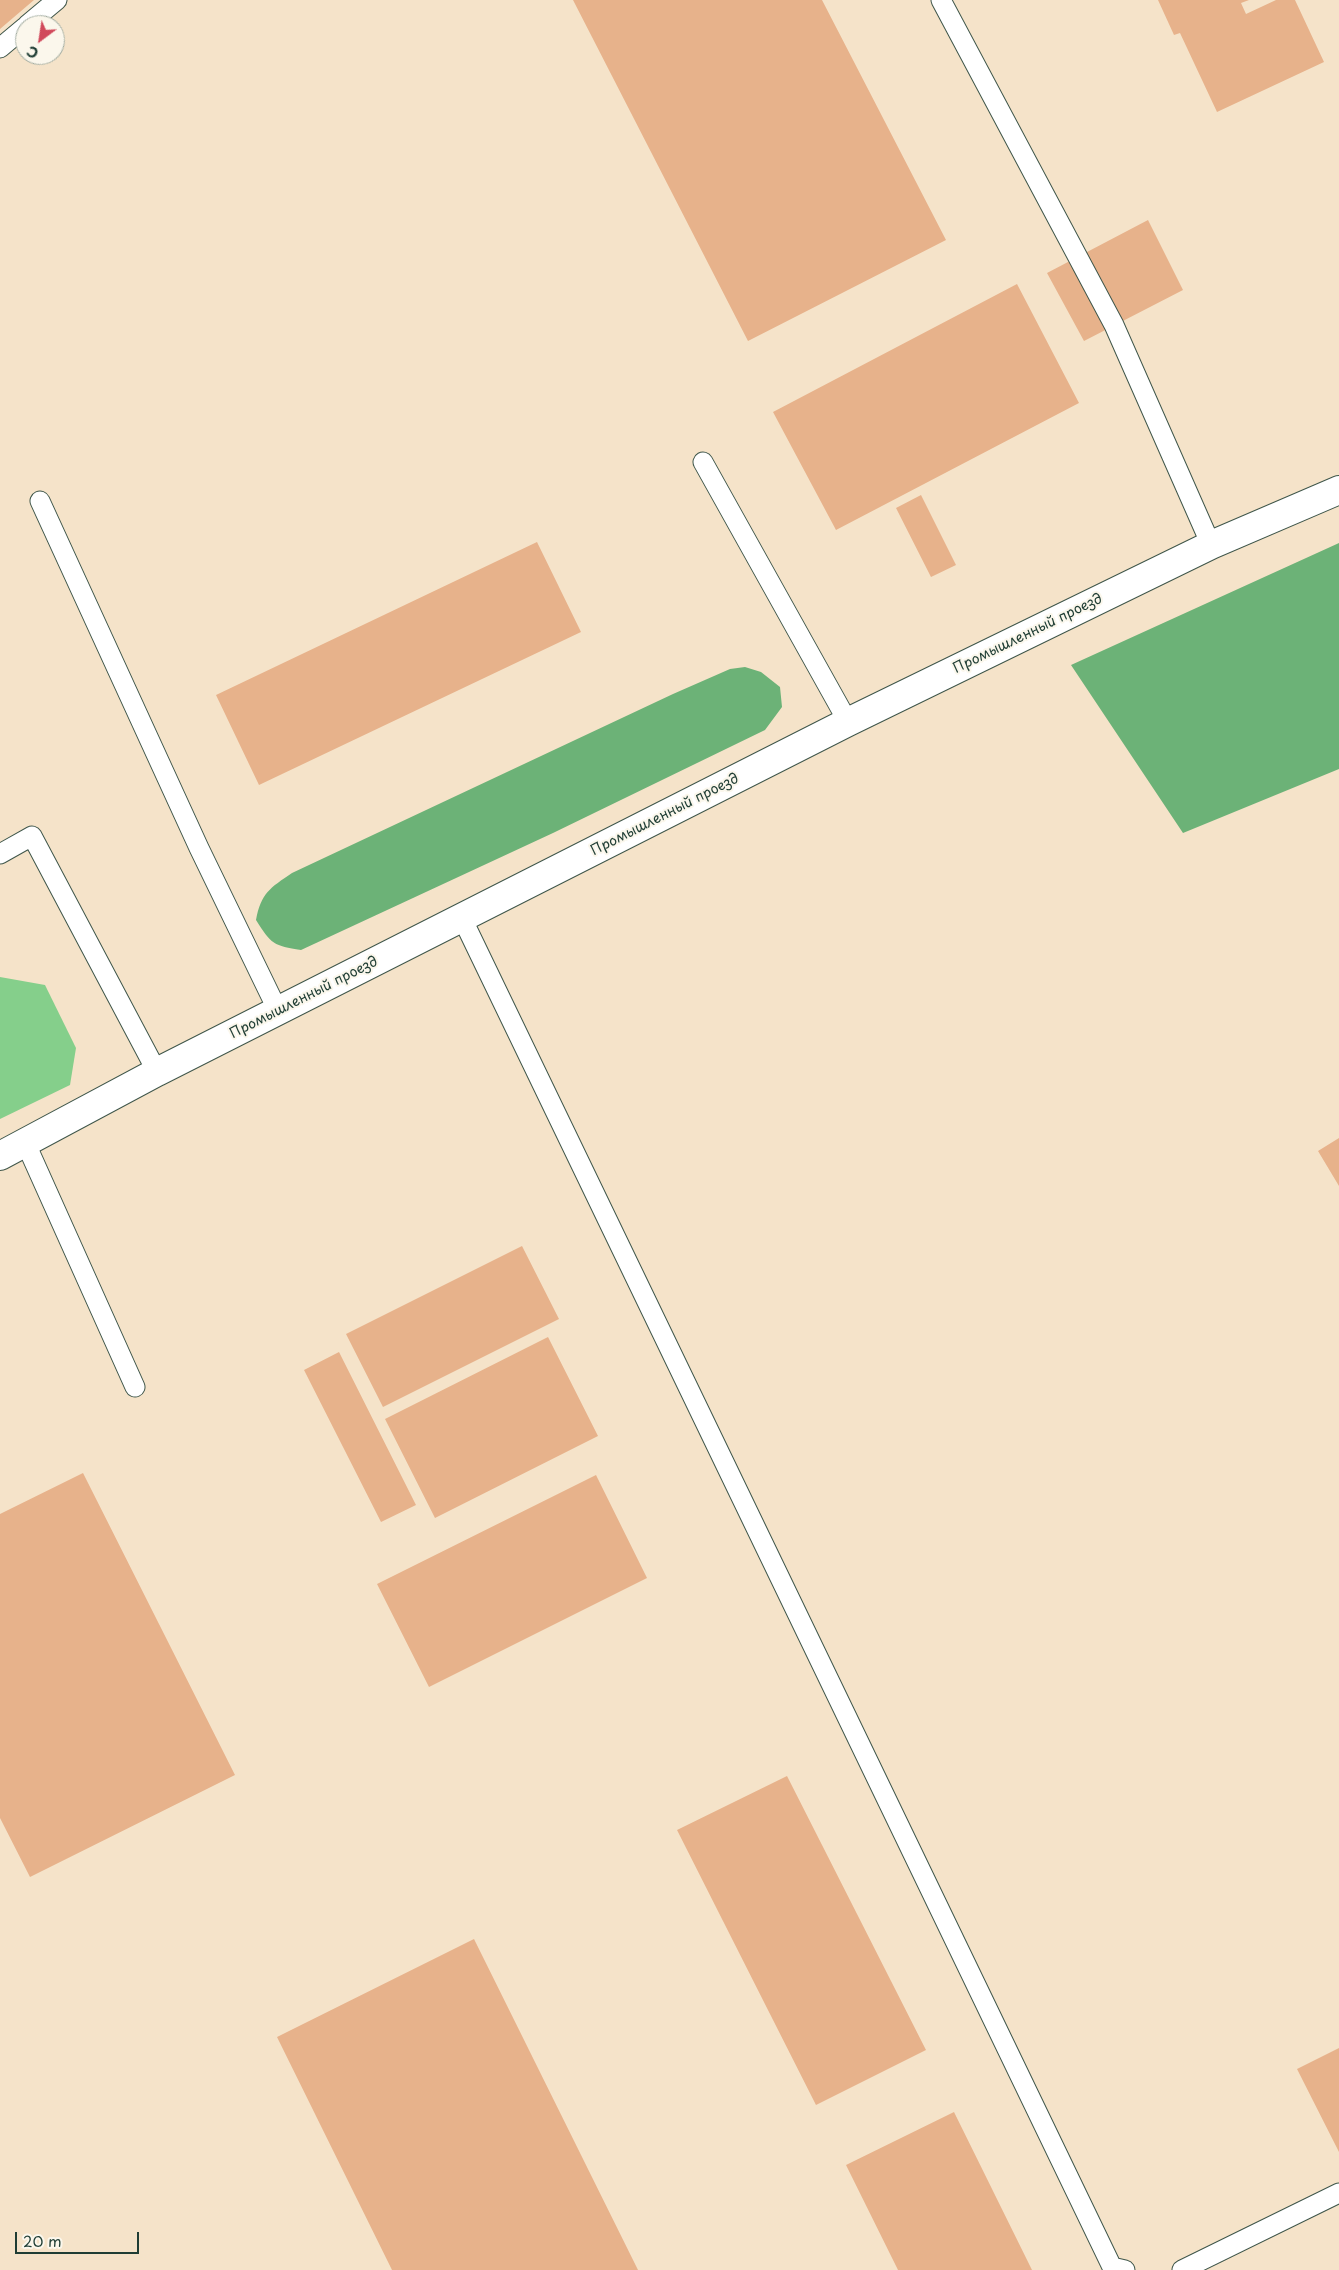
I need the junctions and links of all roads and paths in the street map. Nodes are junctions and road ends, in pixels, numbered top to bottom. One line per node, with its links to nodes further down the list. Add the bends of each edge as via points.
1 (56, 0): 3 (lane)
2 (941, 0): 9 (lane, via 1114,325)
3 (39, 15)
4 (15, 35): 5 (lane)
5 (0, 48)
6 (703, 462): 10 (lane)
7 (1339, 490): 9 (street, Промышленный проезд)
8 (40, 500): 13 (lane, via 199,848)
9 (1211, 545): 10 (street, Промышленный проезд)
10 (848, 722): 12 (street, Промышленный проезд)
11 (0, 854): 14 (lane, via 32,836)
12 (462, 918): 13 (street, Промышленный проезд); 19 (lane, via 1112,2267)
13 (278, 1011): 14 (street, Промышленный проезд)
14 (157, 1072): 15 (street, Промышленный проезд)
15 (26, 1144): 16 (street, Промышленный проезд); 17 (lane)
16 (0, 1156)
17 (135, 1386)
18 (1339, 2193): 20 (lane)
19 (1124, 2270)
20 (1182, 2270)

